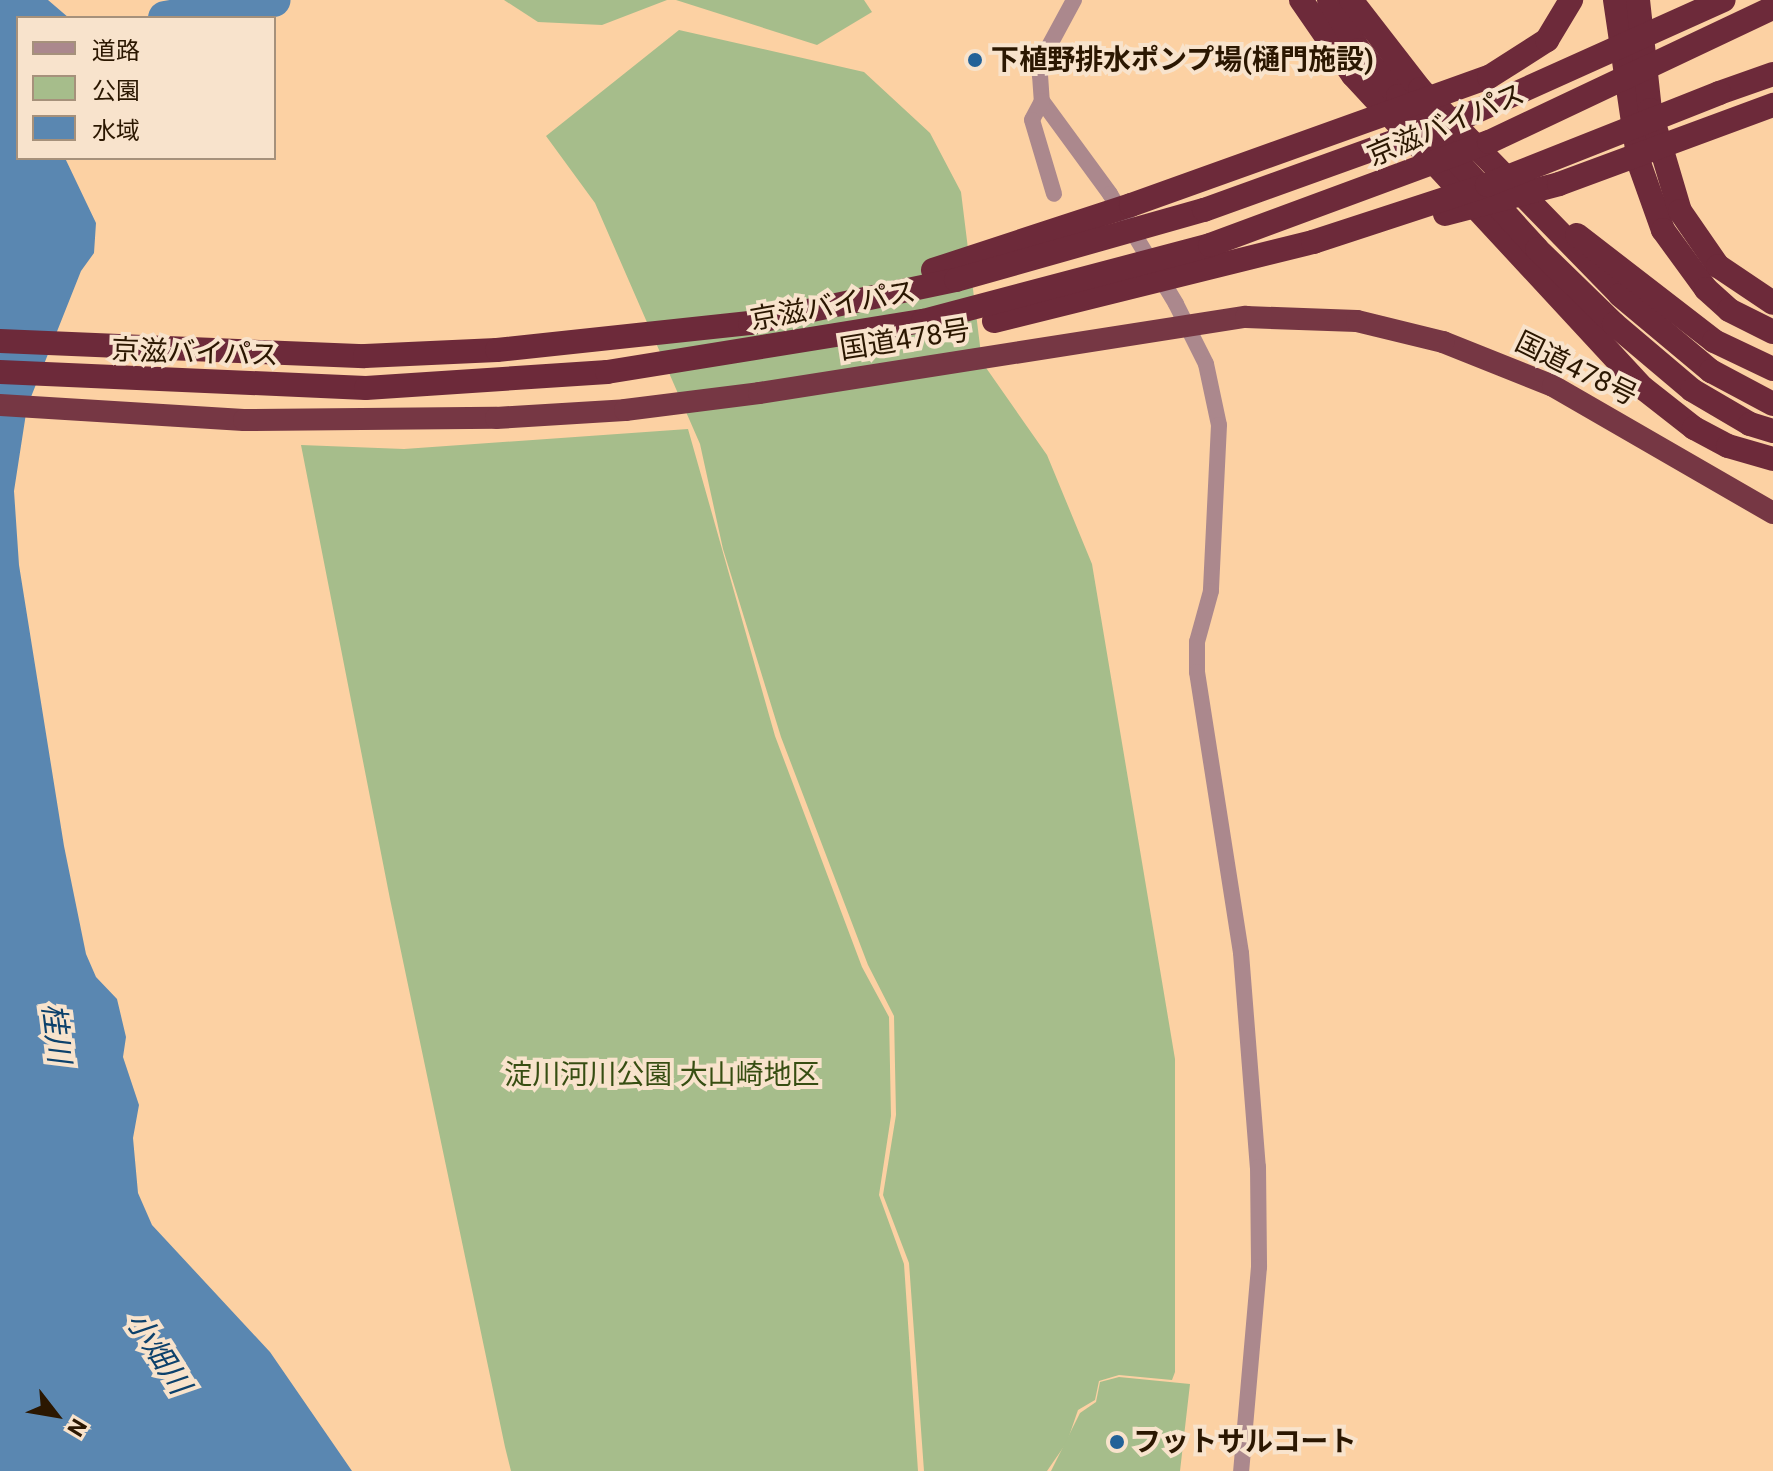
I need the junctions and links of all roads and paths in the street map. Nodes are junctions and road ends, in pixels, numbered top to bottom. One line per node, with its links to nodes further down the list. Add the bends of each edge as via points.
1 (1074, 0): 16 (street, via 1047,50 1040,75)
2 (1301, 0): 20 (highway, via 1353,75)
3 (1329, 0): 24 (highway, via 1359,50 1398,96 1537,249)
4 (1351, 0): 14 (highway)
5 (1365, 0): 14 (highway)
6 (1571, 0): 23 (highway, bridge, via 1559,24 1532,53 1452,91 1010,247)
7 (1615, 0): 25 (highway, via 1639,163 1663,230 1706,289 1729,310)
8 (1638, 0): 22 (highway, bridge, via 1650,110 1680,211 1718,266)
9 (1706, 0): 13 (highway, bridge)
10 (1724, 0): 13 (highway, bridge)
11 (1762, 0): 12 (highway)
12 (1773, 6): 29 (highway, 京滋バイパス, bridge, via 1635,75 1414,173 1108,276 845,336)
13 (1622, 49): 23 (highway, 京滋バイパス, bridge, via 1360,156 1204,210 987,272)
14 (1400, 65): 18 (highway)
15 (1773, 74): 21 (highway, bridge, via 1487,185)
16 (1042, 101): 19 (street, via 1032,120); 36 (street, via 1110,194 1206,364 1219,425 1211,591 1197,642)
17 (1773, 105): 21 (highway, bridge, via 1559,184)
18 (1509, 182): 27 (highway, via 1714,341); 30 (highway, via 1654,326 1730,384)
19 (1054, 194)
20 (1487, 220): 24 (highway); 33 (highway, via 1643,388 1694,428 1728,446)
21 (1313, 242): 29 (highway, bridge, via 1145,287 926,334 705,368)
22 (1773, 303)
23 (750, 323): 26 (highway, 京滋バイパス, via 497,350 365,356)
24 (1614, 324): 32 (highway, via 1711,402)
25 (1773, 332)
26 (0, 341)
27 (1773, 369)
28 (0, 372): 29 (highway, 京滋バイパス, via 366,388)
29 (607, 372)
30 (1773, 404)
31 (0, 405): 34 (highway, 国道478号, bridge, via 244,420 496,418 744,395 1246,317 1357,321 1443,342 1553,386)
32 (1773, 431)
33 (1773, 459)
34 (1773, 513)
35 (1188, 654): 36 (street)
36 (1197, 672): 37 (street, via 1221,797 1241,953 1258,1167 1259,1267)
37 (1241, 1471)

